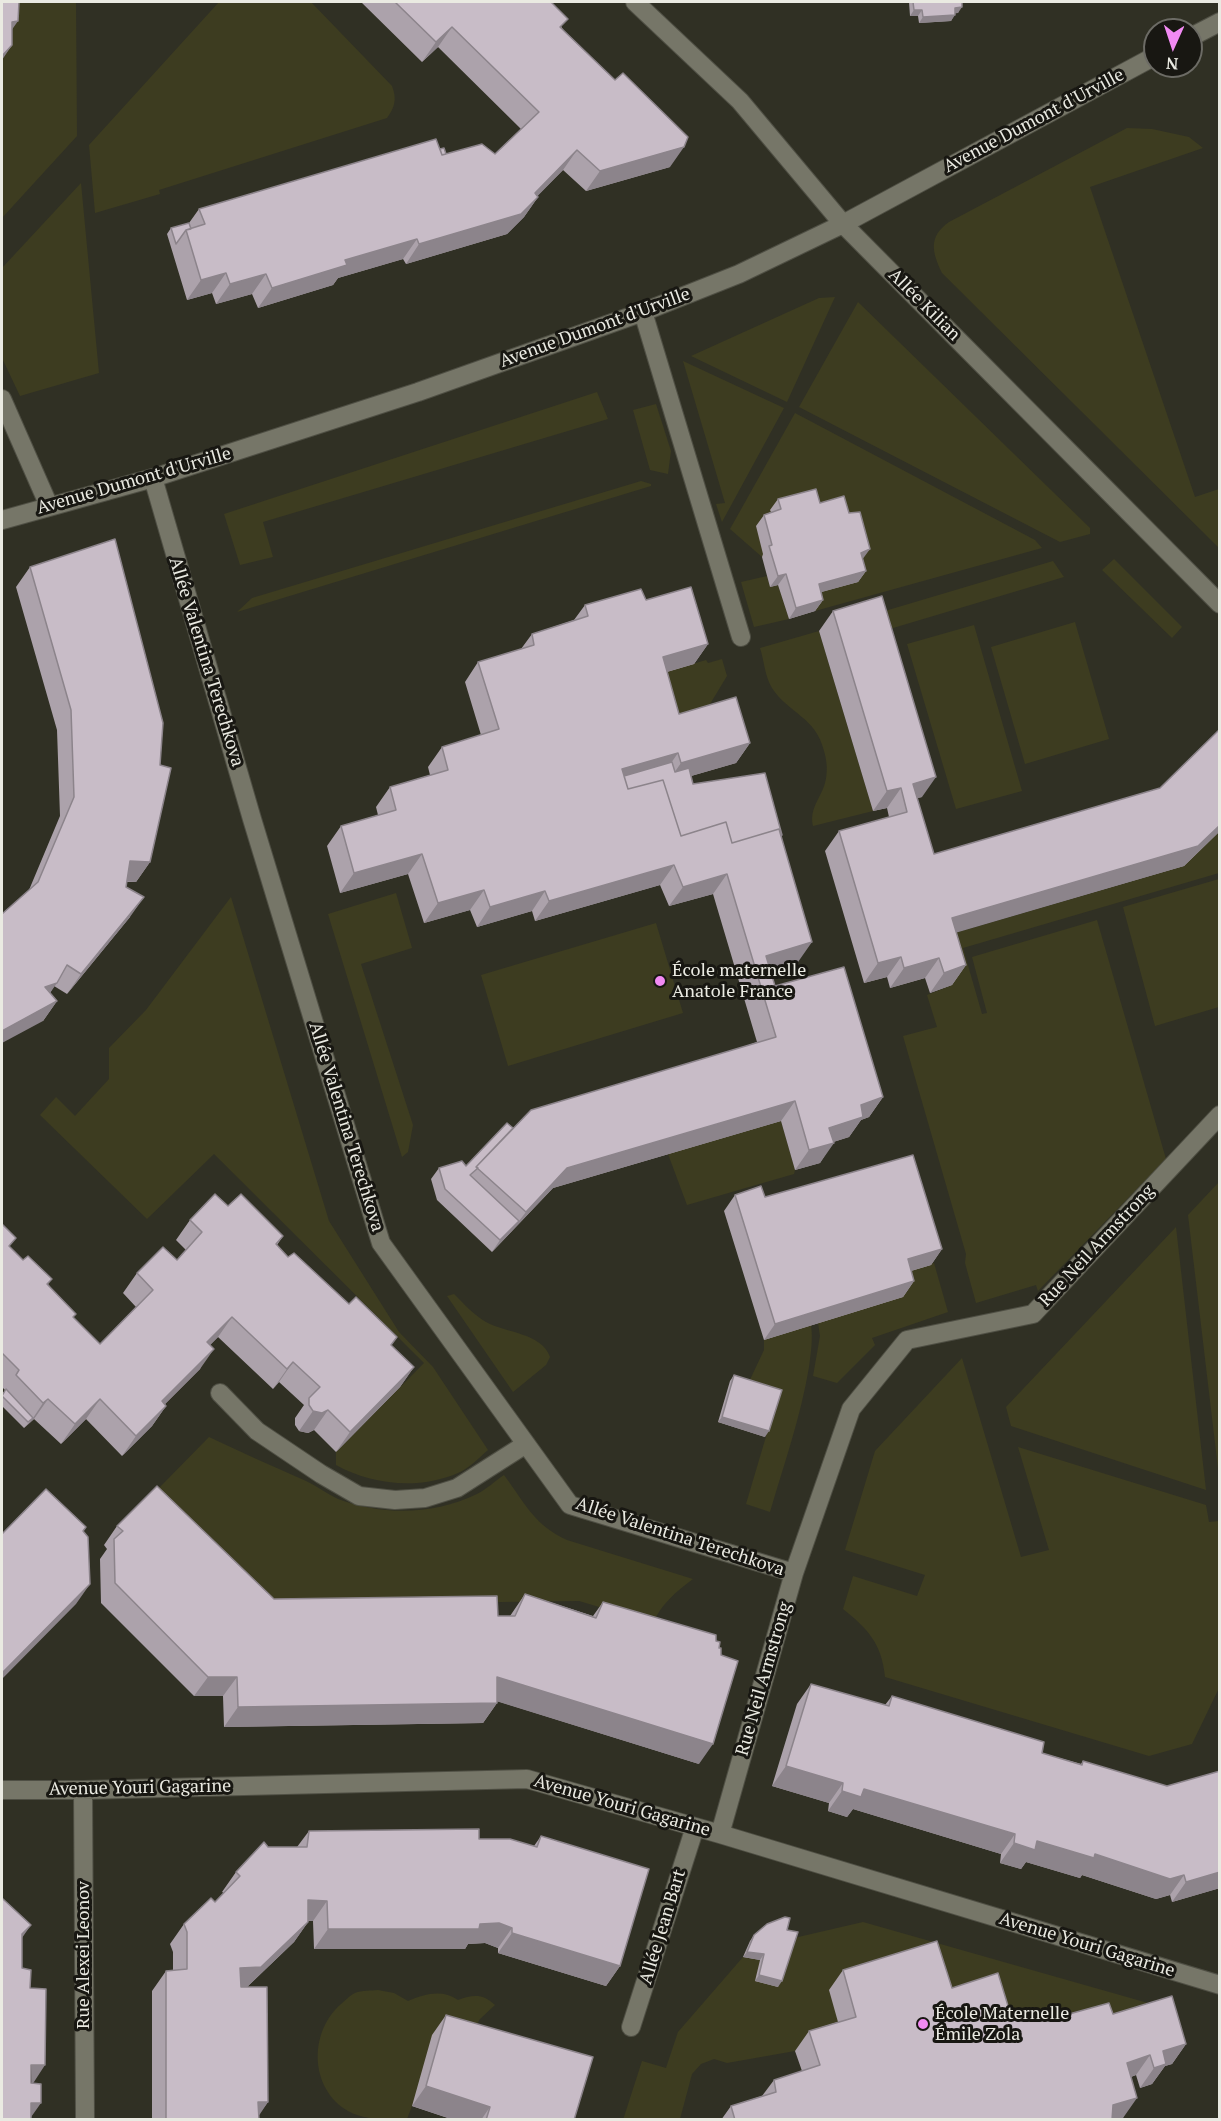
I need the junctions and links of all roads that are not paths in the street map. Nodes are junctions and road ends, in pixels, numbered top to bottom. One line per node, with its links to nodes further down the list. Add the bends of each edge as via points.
1 (634, 2): 5 (street, Allée Kilian, via 740,100)
2 (1220, 21): 3 (street)
3 (1203, 30)
4 (1143, 62): 5 (street, Avenue Dumont d'Urville)
5 (843, 224): 6 (street, Avenue Dumont d'Urville, via 739,274); 11 (street, Allée Kilian)
6 (643, 312): 8 (street, Avenue Dumont d'Urville, via 418,392); 12 (street)
7 (2, 399): 9 (street)
8 (153, 478): 9 (street, Avenue Dumont d'Urville); 15 (street, Allée Valentina Terechkova, via 381,1243)
9 (49, 506): 10 (street, Avenue Dumont d'Urville)
10 (2, 520)
11 (1220, 604)
12 (741, 637)
13 (1220, 1115): 16 (street, Rue Neil Armstrong, via 1033,1314 907,1340 851,1409)
14 (220, 1392): 15 (street, via 257,1431 359,1496 425,1498 457,1488)
15 (526, 1444): 16 (street, Allée Valentina Terechkova, via 570,1505)
16 (794, 1573): 20 (street, Rue Neil Armstrong)
17 (2, 1790): 18 (street, Avenue Youri Gagarine)
18 (83, 1790): 19 (street, Avenue Youri Gagarine, via 527,1779); 23 (street, Rue Alexei Leonov)
19 (694, 1827): 20 (street, Avenue Youri Gagarine); 22 (street, Allée Jean Bart)
20 (720, 1834): 21 (street, Avenue Youri Gagarine)
21 (1220, 1985)
22 (631, 2027)
23 (85, 2120)

